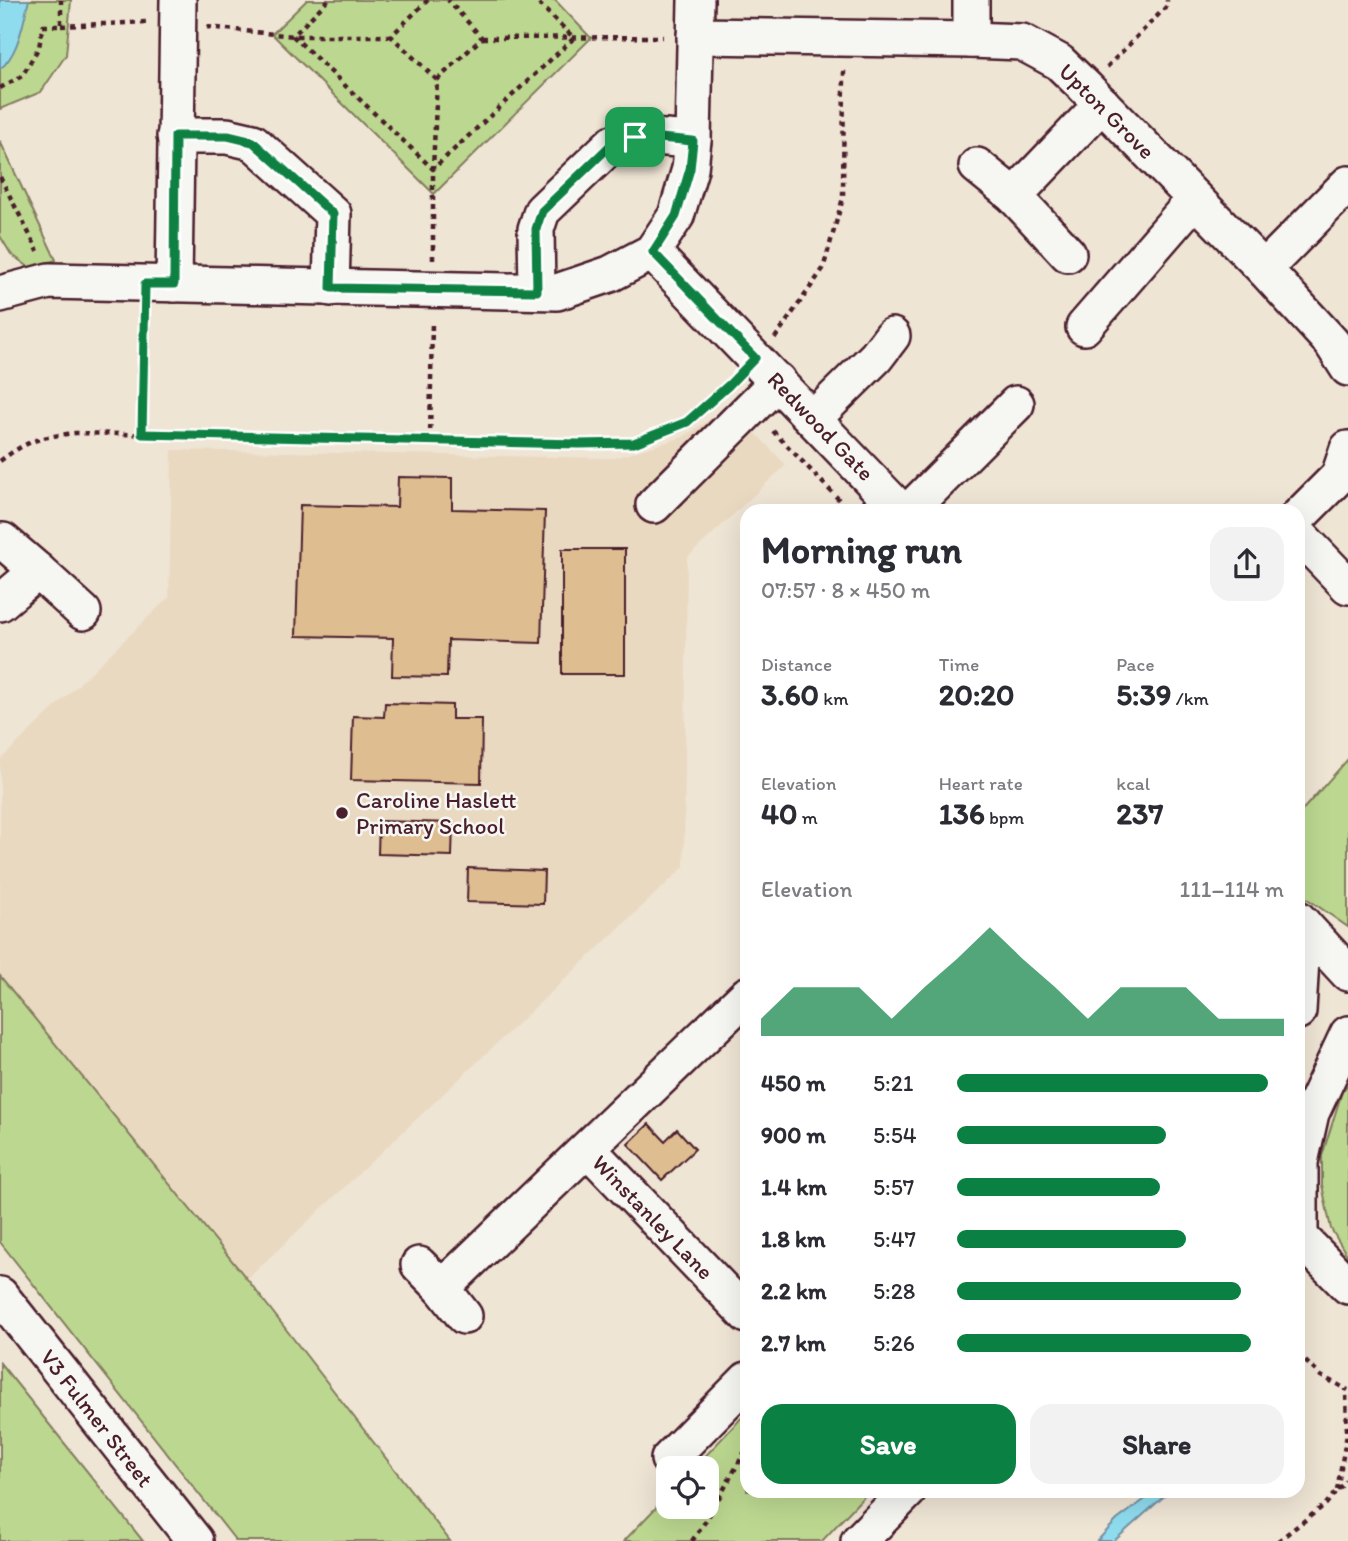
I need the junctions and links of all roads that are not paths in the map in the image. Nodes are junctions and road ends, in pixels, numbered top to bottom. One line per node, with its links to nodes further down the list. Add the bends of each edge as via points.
1 (695, 0): 4 (street)
2 (971, 0): 5 (street)
3 (178, 12): 7 (street)
4 (695, 36): 5 (street, Upton Grove); 8 (street)
5 (971, 40): 6 (street, Upton Grove, via 1022,42 1059,62)
6 (1094, 96): 11 (street); 12 (street, Upton Grove)
7 (175, 136): 16 (street); 17 (street, via 228,136 253,142 333,214)
8 (693, 141): 13 (street, via 676,216); 18 (street, via 635,137 613,143 542,211 536,229)
9 (977, 166): 11 (street)
10 (1348, 184): 15 (street)
11 (1014, 196): 14 (street)
12 (1195, 199): 15 (street, Upton Grove); 20 (street)
13 (653, 252): 18 (street, via 610,274 557,292); 23 (street, Redwood Gate)
14 (1068, 254)
15 (1264, 269): 22 (street, Upton Grove, via 1332,342)
16 (159, 284): 17 (street); 19 (street, via 49,281)
17 (331, 288): 18 (street)
18 (537, 291)
19 (0, 294)
20 (1084, 327)
21 (892, 336): 25 (street)
22 (1348, 368)
23 (766, 370): 25 (street, Redwood Gate); 29 (street, via 751,408)
24 (1016, 404): 28 (street)
25 (814, 418): 27 (street, Redwood Gate)
26 (1348, 449): 30 (street, via 1339,476)
27 (891, 504)
28 (900, 504)
29 (654, 505)
30 (1305, 510)
31 (3, 541): 33 (street)
32 (1305, 541): 34 (street)
33 (38, 571): 35 (street); 36 (street)
34 (1348, 586)
35 (0, 603)
36 (83, 612)
37 (1305, 925): 38 (street)
38 (1348, 973)
39 (740, 1002): 43 (street, Winstanley Lane)
40 (1348, 1031): 41 (street); 42 (street, via 1311,1113)
41 (1305, 1077)
42 (1305, 1142)
43 (588, 1149): 47 (street, Winstanley Lane); 48 (street, Winstanley Lane, via 430,1276)
44 (1305, 1241): 45 (street)
45 (1348, 1286)
46 (0, 1295): 52 (street, V3 Fulmer Street)
47 (740, 1308)
48 (464, 1315)
49 (740, 1387): 50 (street)
50 (671, 1456)
51 (901, 1498): 53 (street)
52 (195, 1541)
53 (859, 1541)

